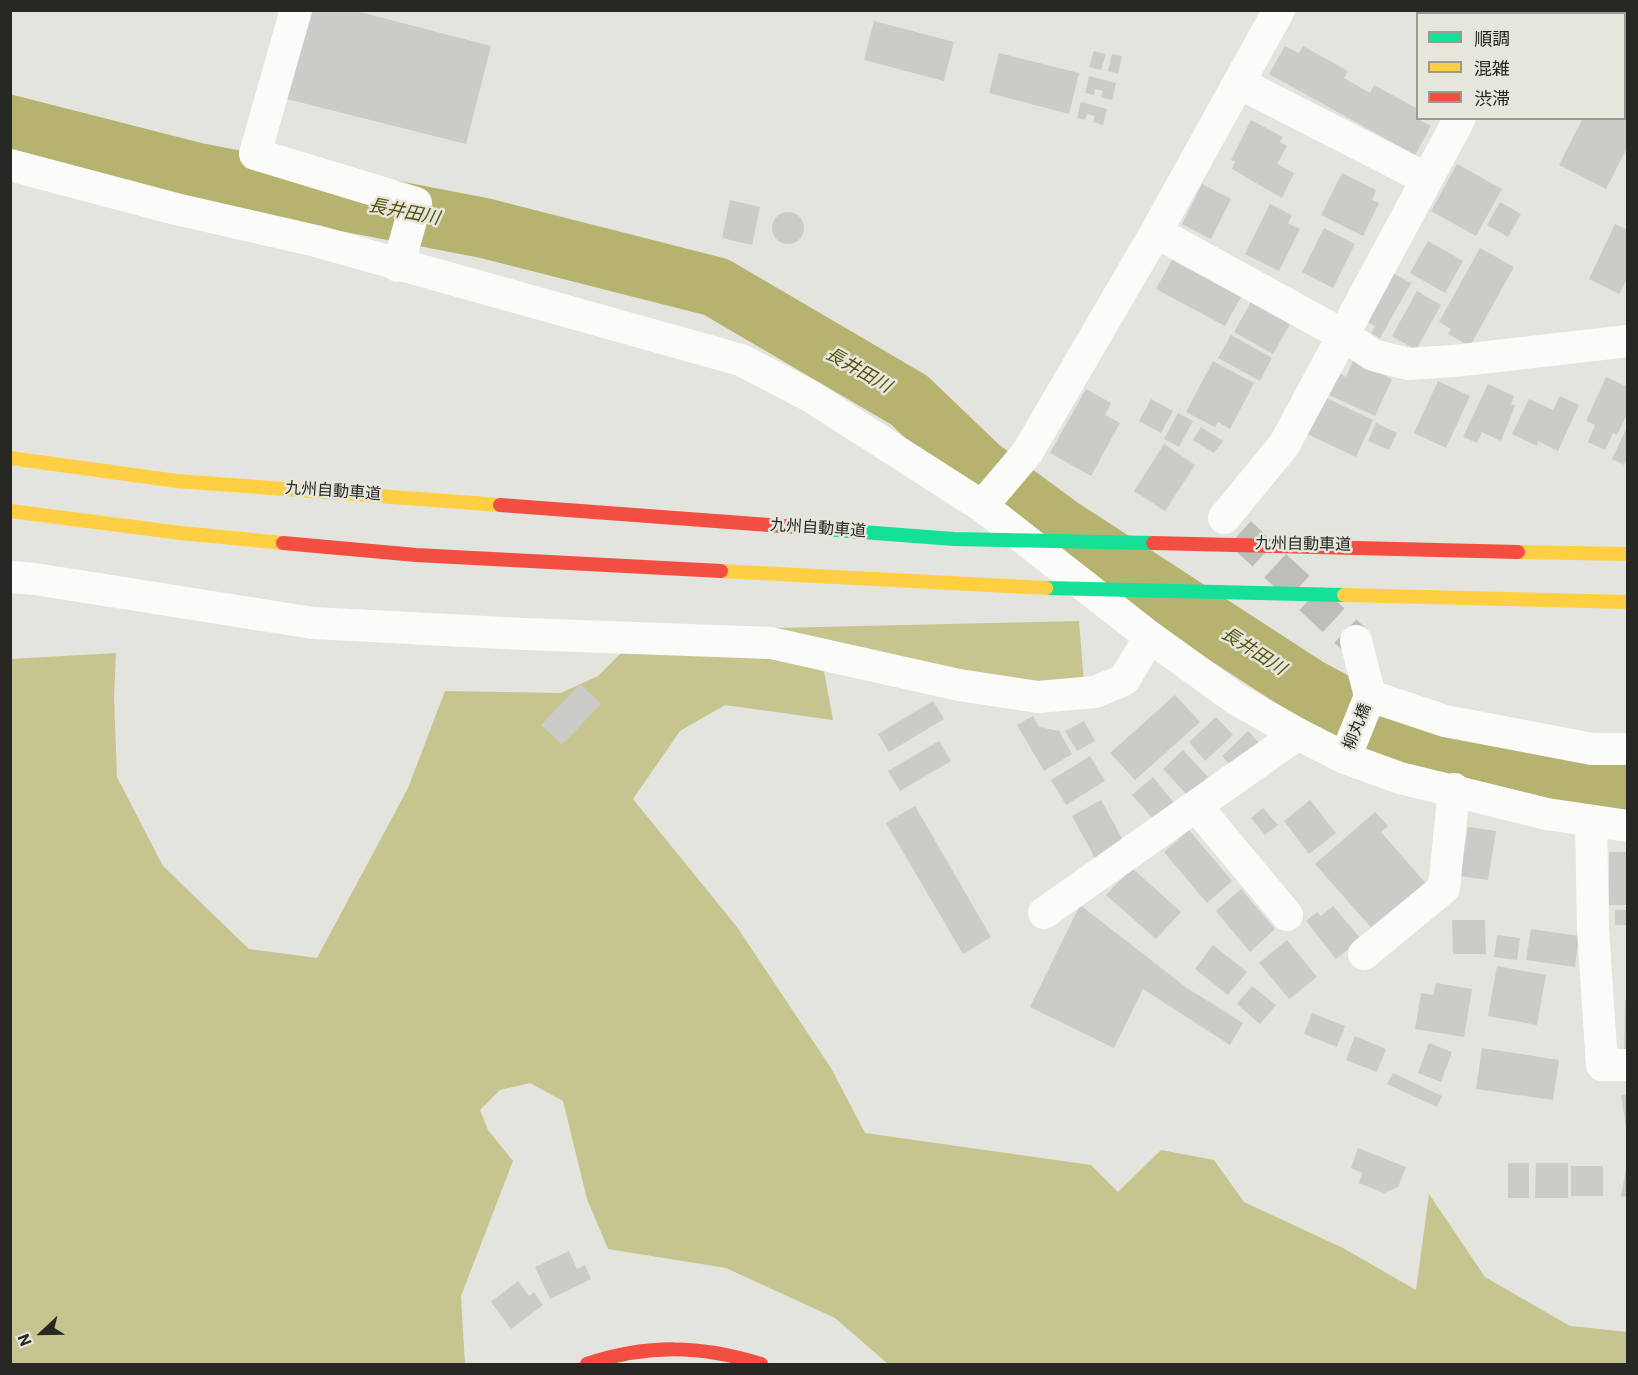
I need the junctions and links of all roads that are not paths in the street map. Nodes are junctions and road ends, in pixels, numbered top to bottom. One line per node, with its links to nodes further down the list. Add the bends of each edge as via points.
1 (296, 10): 8 (street, via 255,154 417,202)
2 (1279, 10): 3 (street)
3 (1239, 83): 6 (street); 7 (street)
4 (1459, 120): 6 (street)
5 (10, 165): 8 (street, via 316,241)
6 (1427, 179): 9 (street)
7 (1156, 232): 9 (street); 12 (street, via 1027,453)
8 (398, 266): 12 (street, via 741,360)
9 (1343, 335): 10 (street, via 1373,355 1408,364); 14 (street, via 1284,445)
10 (1628, 341)
11 (10, 458): 15 (main road, 九州自動車道, via 177,481 954,539)
12 (988, 499): 18 (street)
13 (10, 511): 17 (main road, via 181,533 416,555 1010,587)
14 (1224, 518)
15 (1628, 554)
16 (10, 577): 18 (street, via 313,623 771,643 959,685 1038,697 1095,692 1124,680)
17 (1628, 602)
18 (1150, 637): 21 (street, via 1236,699)
19 (1356, 641): 20 (street)
20 (1370, 696): 22 (street, via 1446,721 1592,749); 23 (street, 柳丸橋)
21 (1298, 734): 23 (street); 25 (street)
22 (1623, 749)
23 (1345, 758): 24 (street, via 1400,778)
24 (1454, 789): 26 (street, via 1547,814); 30 (street, via 1444,888)
25 (1196, 806): 28 (street); 29 (street)
26 (1592, 821): 27 (street); 31 (street, via 1593,929 1602,1065)
27 (1628, 826)
28 (1044, 913)
29 (1287, 915)
30 (1364, 954)
31 (1628, 1065)
32 (586, 1365): 33 (main road, via 654,1348 695,1346)
33 (762, 1365)

